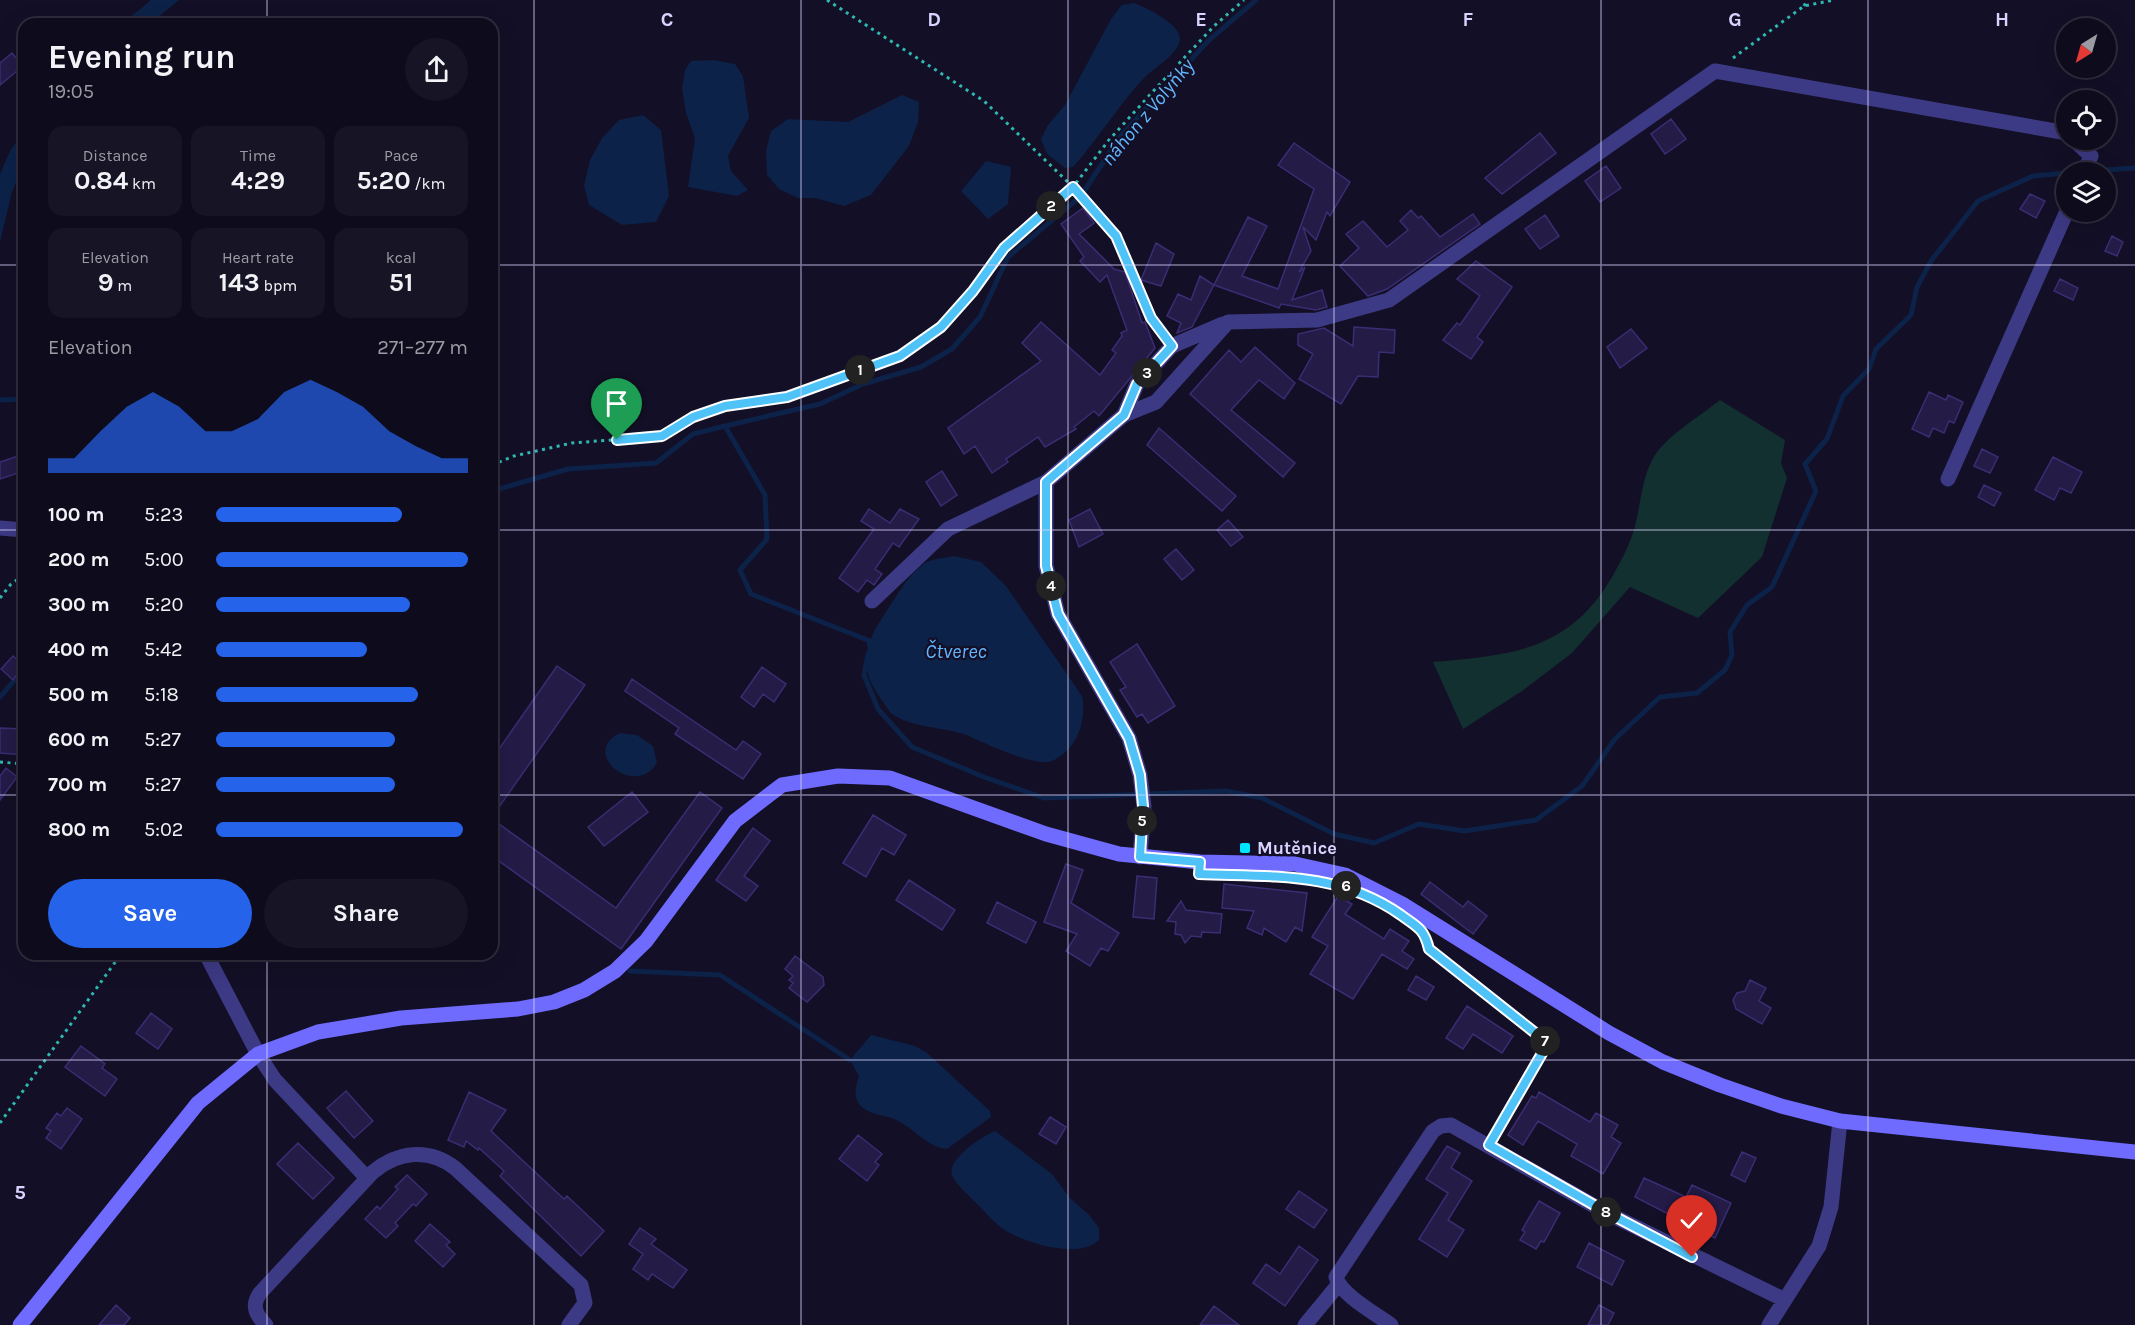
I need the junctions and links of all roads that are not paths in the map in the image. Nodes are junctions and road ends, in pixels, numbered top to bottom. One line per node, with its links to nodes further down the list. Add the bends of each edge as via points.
1 (2056, 131): 5 (street, via 1715,71 1389,300 1317,320)
2 (2085, 150): 3 (street, via 2091,156)
3 (2088, 162)
4 (2062, 222): 7 (street)
5 (1228, 322): 6 (street, via 1156,402); 6 (street, via 1172,346 1137,384)
6 (1124, 415): 8 (street)
7 (1948, 479)
8 (1046, 482): 11 (street, via 948,529); 12 (street, via 1046,566 1058,614 1129,738 1141,783)
9 (0, 528): 10 (street)
10 (18, 530)
11 (872, 601)
12 (1140, 857): 14 (street, via 1083,846 890,778 838,776 782,785 735,821 646,941 615,971 584,990 554,1002 518,1009 401,1018 318,1032); 15 (street, via 1295,864 1344,875 1404,905 1609,1034 1663,1062 1781,1106)
13 (209, 960): 14 (street)
14 (258, 1054): 17 (street, via 275,1080); 20 (street, via 198,1103)
15 (1840, 1121): 16 (street); 19 (street, via 1828,1217 1819,1246)
16 (2135, 1152)
17 (367, 1178): 21 (street, via 260,1293 255,1308); 22 (street, via 382,1164 404,1155 428,1155 447,1162 581,1285 585,1303)
18 (1338, 1285): 19 (street, via 1340,1268 1433,1131 1451,1125 1608,1213); 23 (street); 24 (street)
19 (1785, 1300): 25 (street)
20 (20, 1325)
21 (266, 1325)
22 (569, 1325)
23 (1305, 1325)
24 (1391, 1325)
25 (1769, 1325)

